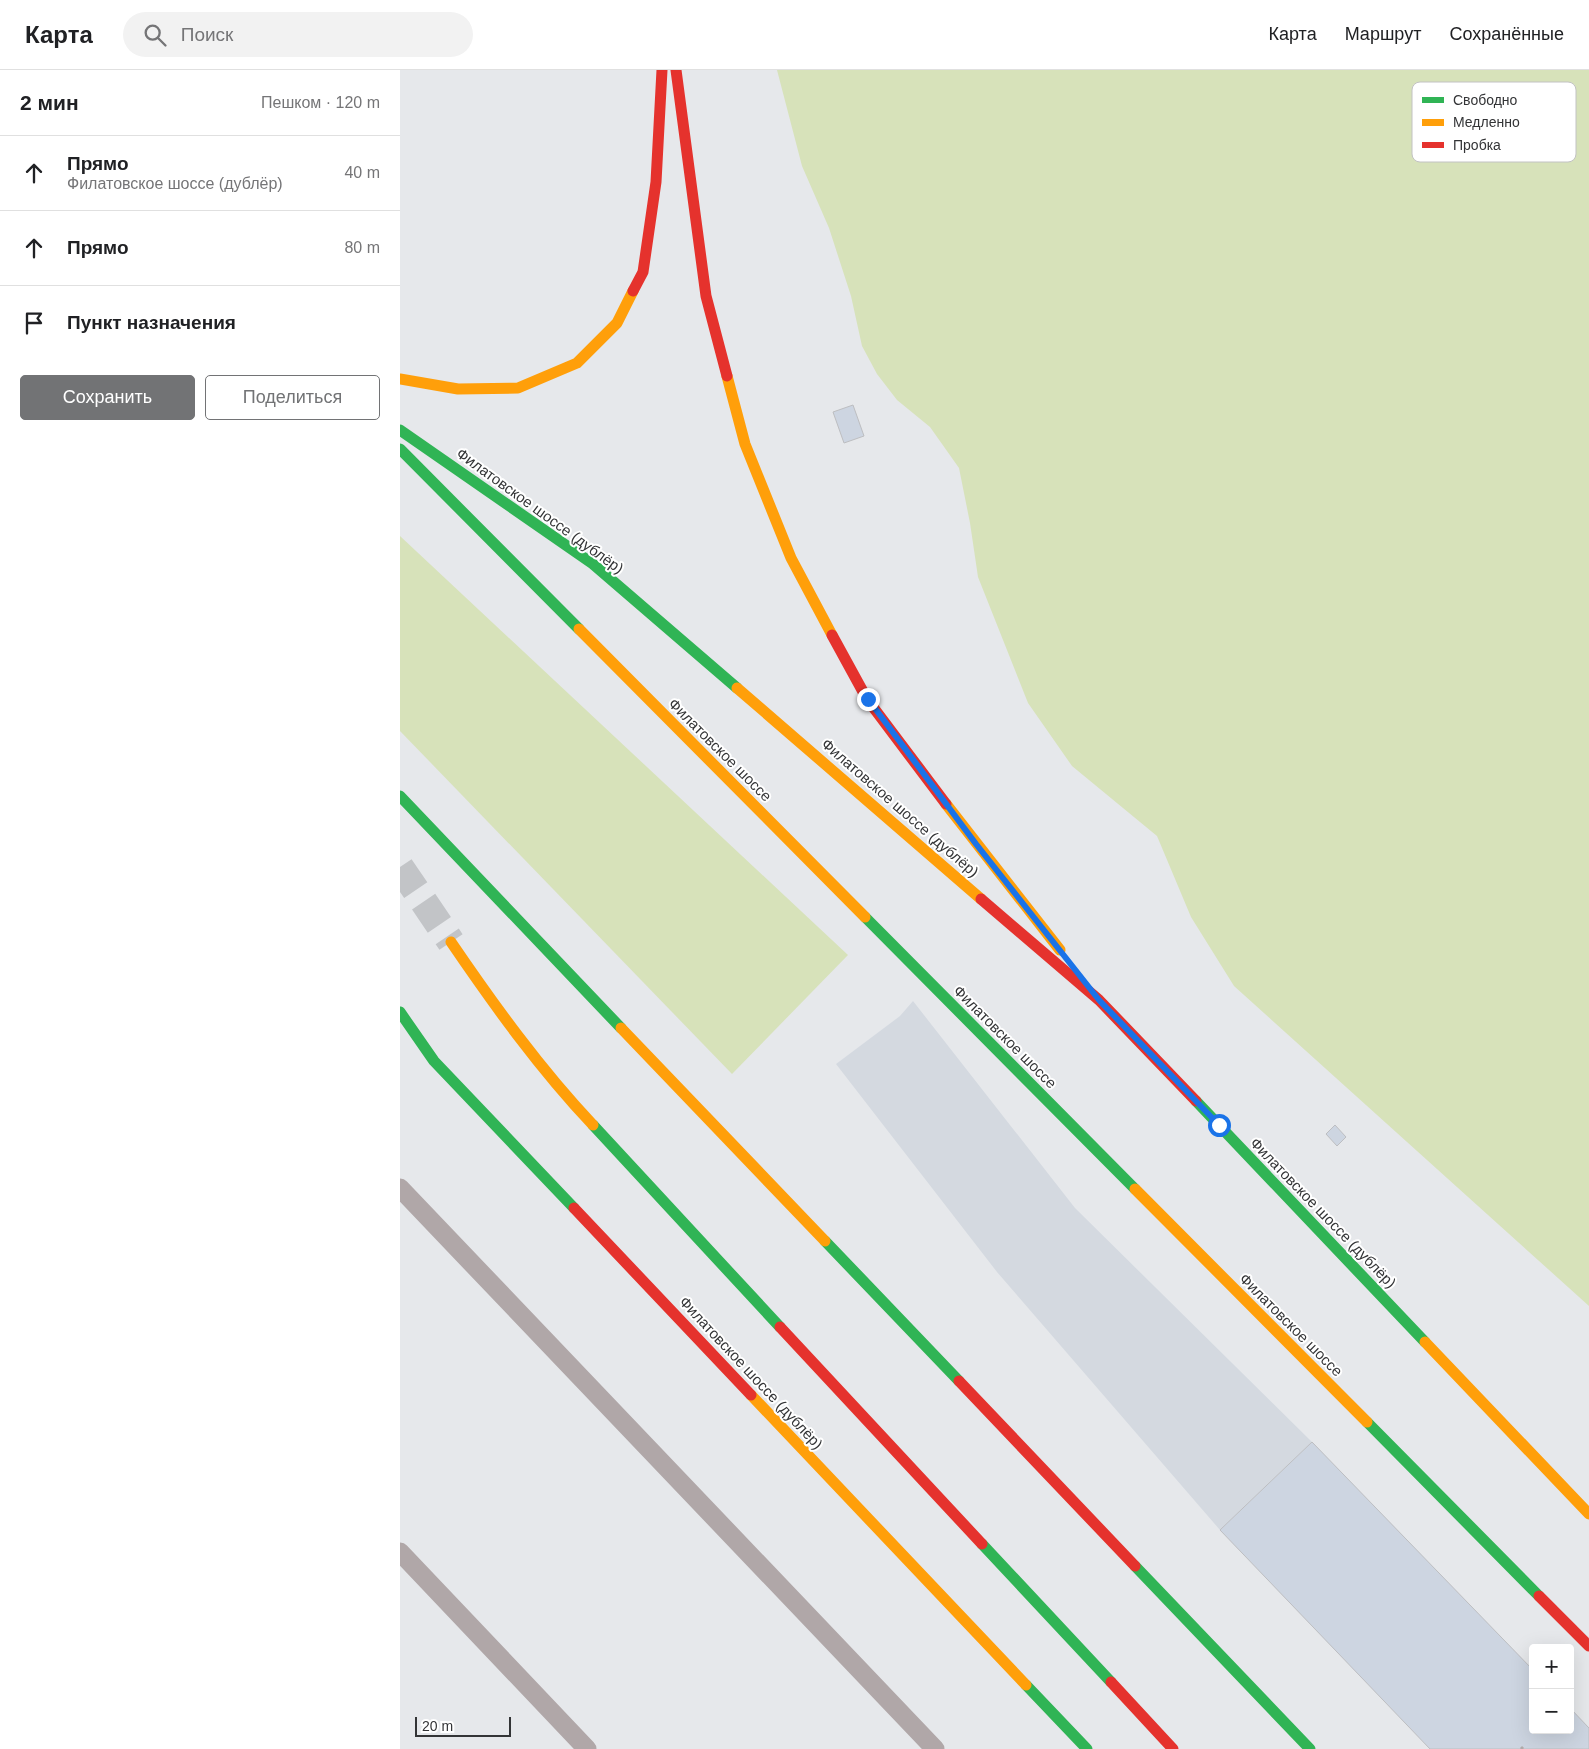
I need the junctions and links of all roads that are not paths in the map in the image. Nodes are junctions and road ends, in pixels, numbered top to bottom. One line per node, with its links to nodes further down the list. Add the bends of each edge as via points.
1 (662, 70): 3 (street, via 656,182 644,272 617,323 577,363 518,388 458,390)
2 (676, 70): 8 (street, via 706,296 745,444 791,558 868,699 976,844)
3 (400, 378)
4 (400, 430): 8 (street, Филатовское шоссе (дублёр), via 592,564)
5 (400, 449): 13 (street, Филатовское шоссе)
6 (400, 796): 18 (street)
7 (452, 942): 17 (street, via 488,996 574,1105)
8 (1099, 1000): 11 (street, Филатовское шоссе (дублёр))
9 (400, 1012): 16 (street, Филатовское шоссе (дублёр), via 434,1061)
10 (400, 1188): 15 (lane)
11 (1589, 1514)
12 (400, 1552): 14 (lane)
13 (1589, 1646)
14 (587, 1749)
15 (935, 1749)
16 (1087, 1749)
17 (1172, 1749)
18 (1310, 1749)

